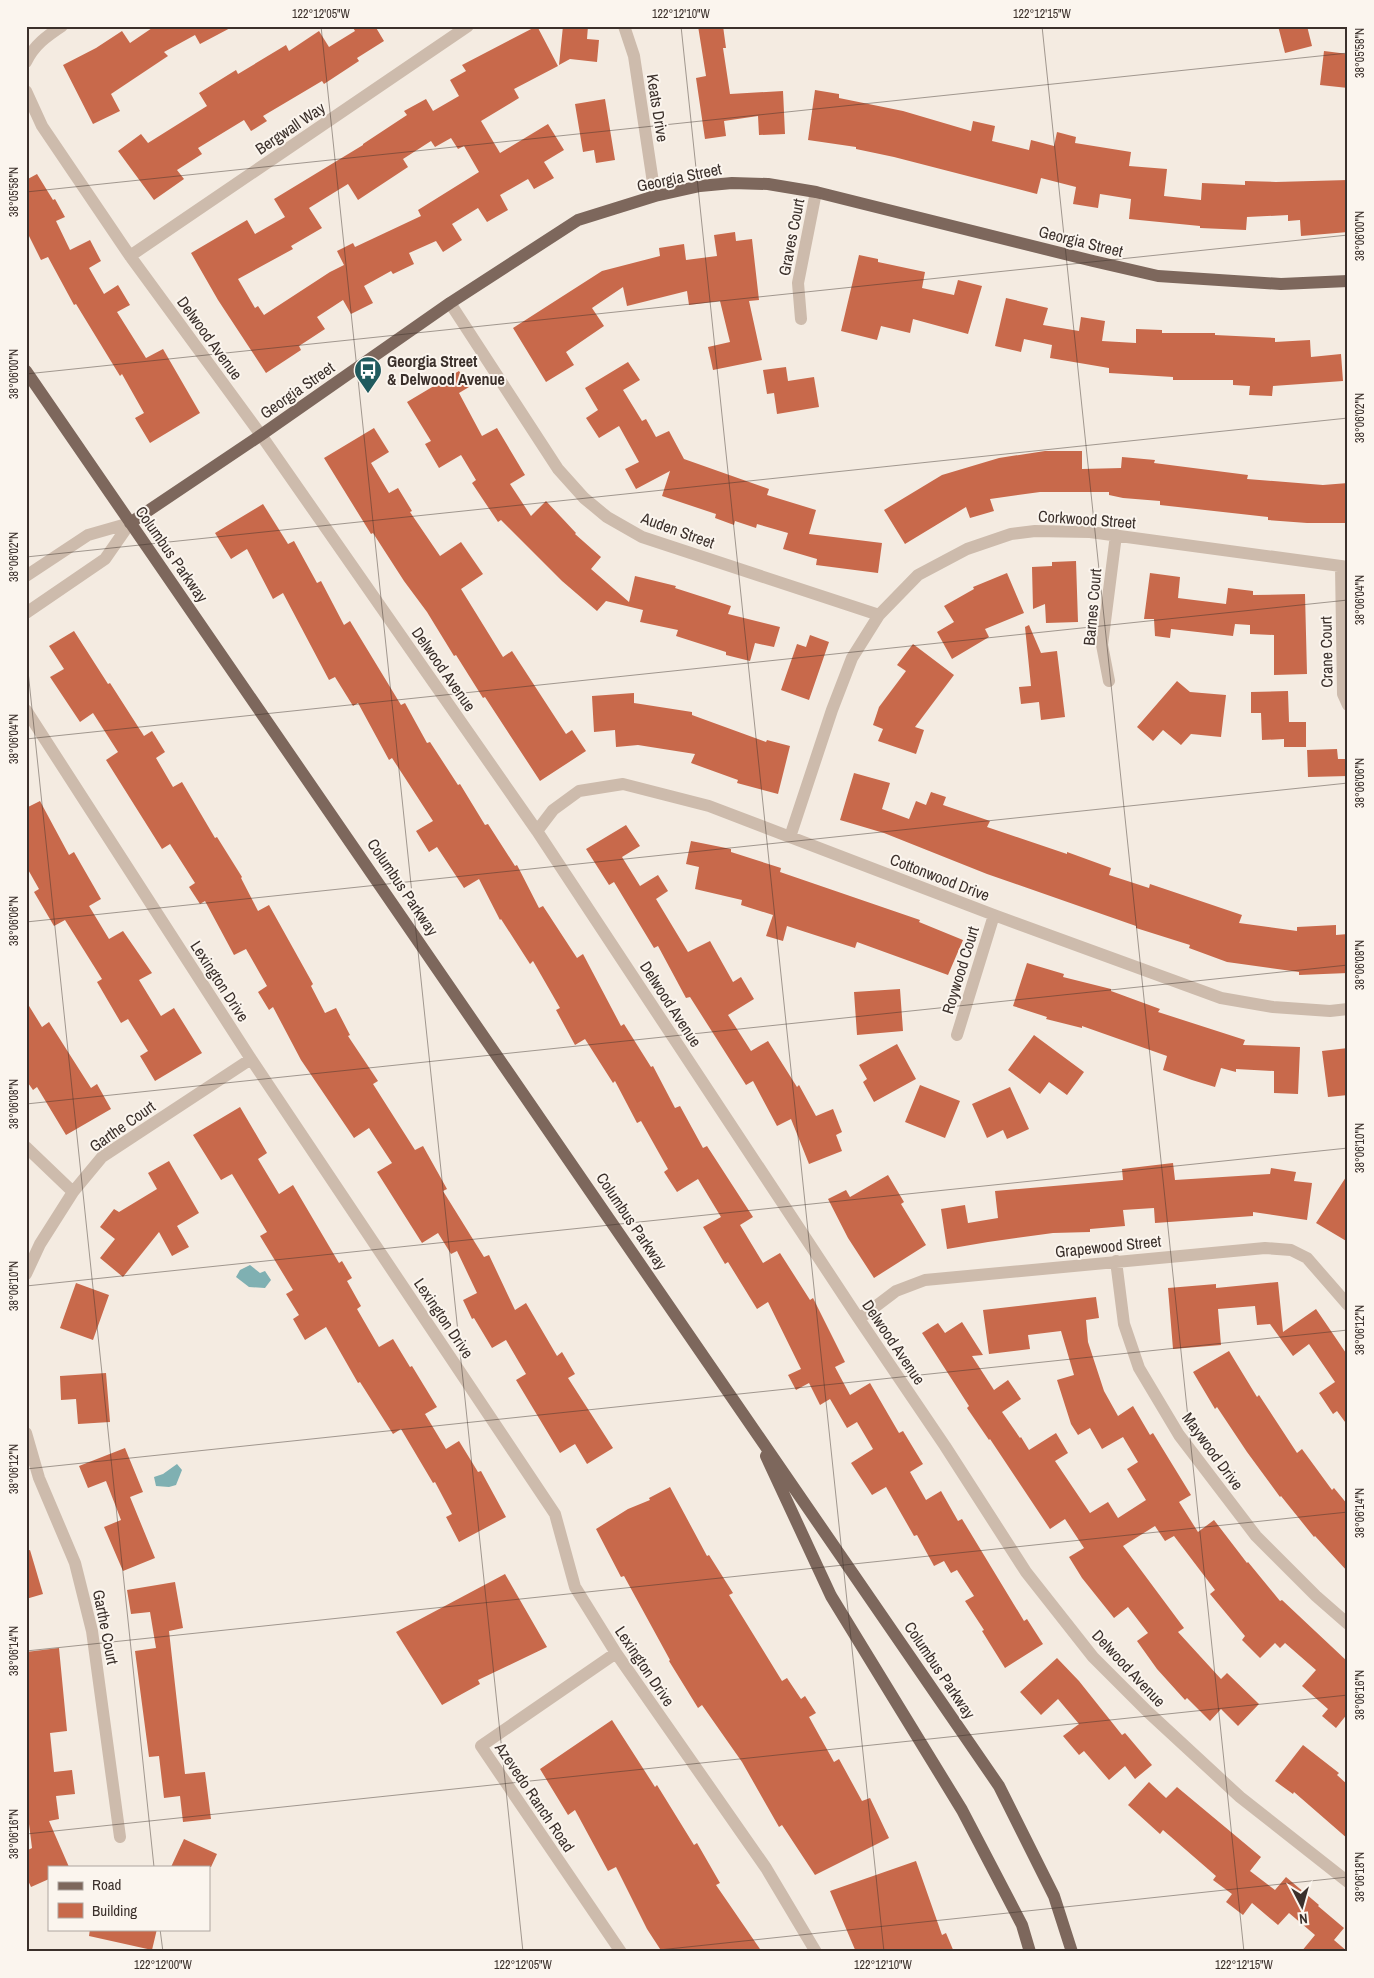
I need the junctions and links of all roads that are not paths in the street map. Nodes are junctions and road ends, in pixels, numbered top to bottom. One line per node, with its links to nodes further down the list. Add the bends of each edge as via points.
1 (62, 26): 4 (street, via 44,38)
2 (468, 26): 8 (street, Bergwall Way)
3 (624, 26): 7 (street, Keats Drive, via 634,56)
4 (26, 62)
5 (26, 91): 8 (street, Delwood Avenue, via 42,126)
6 (816, 192): 7 (main road, Georgia Street, via 732,182); 9 (main road, Georgia Street, via 1158,276 1281,284); 11 (street, Graves Court, via 798,283)
7 (655, 196): 10 (main road, Georgia Street, via 578,220)
8 (130, 256): 13 (street, Delwood Avenue)
9 (1348, 281)
10 (450, 303): 13 (main road, Georgia Street); 19 (street, Auden Street, via 558,469 607,518 642,538)
11 (801, 319)
12 (26, 371): 14 (main road, Columbus Parkway)
13 (261, 435): 14 (main road, Georgia Street); 23 (street, Delwood Avenue)
14 (130, 523): 17 (street, Georgia Street, via 88,535); 18 (street, Georgia Street, via 105,559); 35 (main road, Columbus Parkway)
15 (1116, 535): 16 (street, Corkwood Street); 19 (street, Corkwood Street, via 1035,531 1011,534 976,546 918,575); 20 (street, Barnes Court, via 1102,645)
16 (1344, 567): 21 (street, Crane Court, via 1343,694)
17 (26, 576)
18 (26, 613)
19 (879, 615): 24 (street, Corkwood Street, via 852,658)
20 (1109, 681)
21 (1348, 705)
22 (26, 710): 28 (street, Lexington Drive)
23 (537, 831): 24 (street, Cottonwood Drive, via 553,810 579,791 623,784 709,806); 34 (street, Delwood Avenue)
24 (790, 837): 25 (street, Cottonwood Drive)
25 (994, 915): 26 (street, Cottonwood Drive, via 1221,998 1273,1007); 27 (street, Roywood Court)
26 (1348, 1009)
27 (957, 1035)
28 (251, 1059): 30 (street, Garthe Court, via 102,1157); 38 (street, Lexington Drive, via 555,1514 575,1587)
29 (26, 1147): 30 (street)
30 (72, 1192): 32 (street, Garthe Court)
31 (1116, 1261): 33 (street, Grapewood Street, via 1265,1248 1291,1250 1307,1258); 34 (street, Grapewood Street, via 926,1280 896,1291); 37 (street, Maywood Drive, via 1124,1324 1139,1368 1179,1435 1256,1536)
32 (26, 1274)
33 (1348, 1305)
34 (859, 1319): 40 (street, Delwood Avenue, via 1026,1572 1094,1657 1240,1797)
35 (750, 1423): 43 (main road, Columbus Parkway, via 831,1596 962,1810 1022,1925); 44 (main road, Columbus Parkway, via 999,1786 1054,1896)
36 (26, 1433): 39 (street, Garthe Court, via 39,1478 75,1563 92,1631)
37 (1348, 1624)
38 (616, 1653): 41 (street, Azevedo Ranch Road, via 481,1746); 42 (street, Lexington Drive, via 766,1868)
39 (120, 1837)
40 (1348, 1882)
41 (621, 1952)
42 (816, 1952)
43 (1030, 1952)
44 (1072, 1952)

